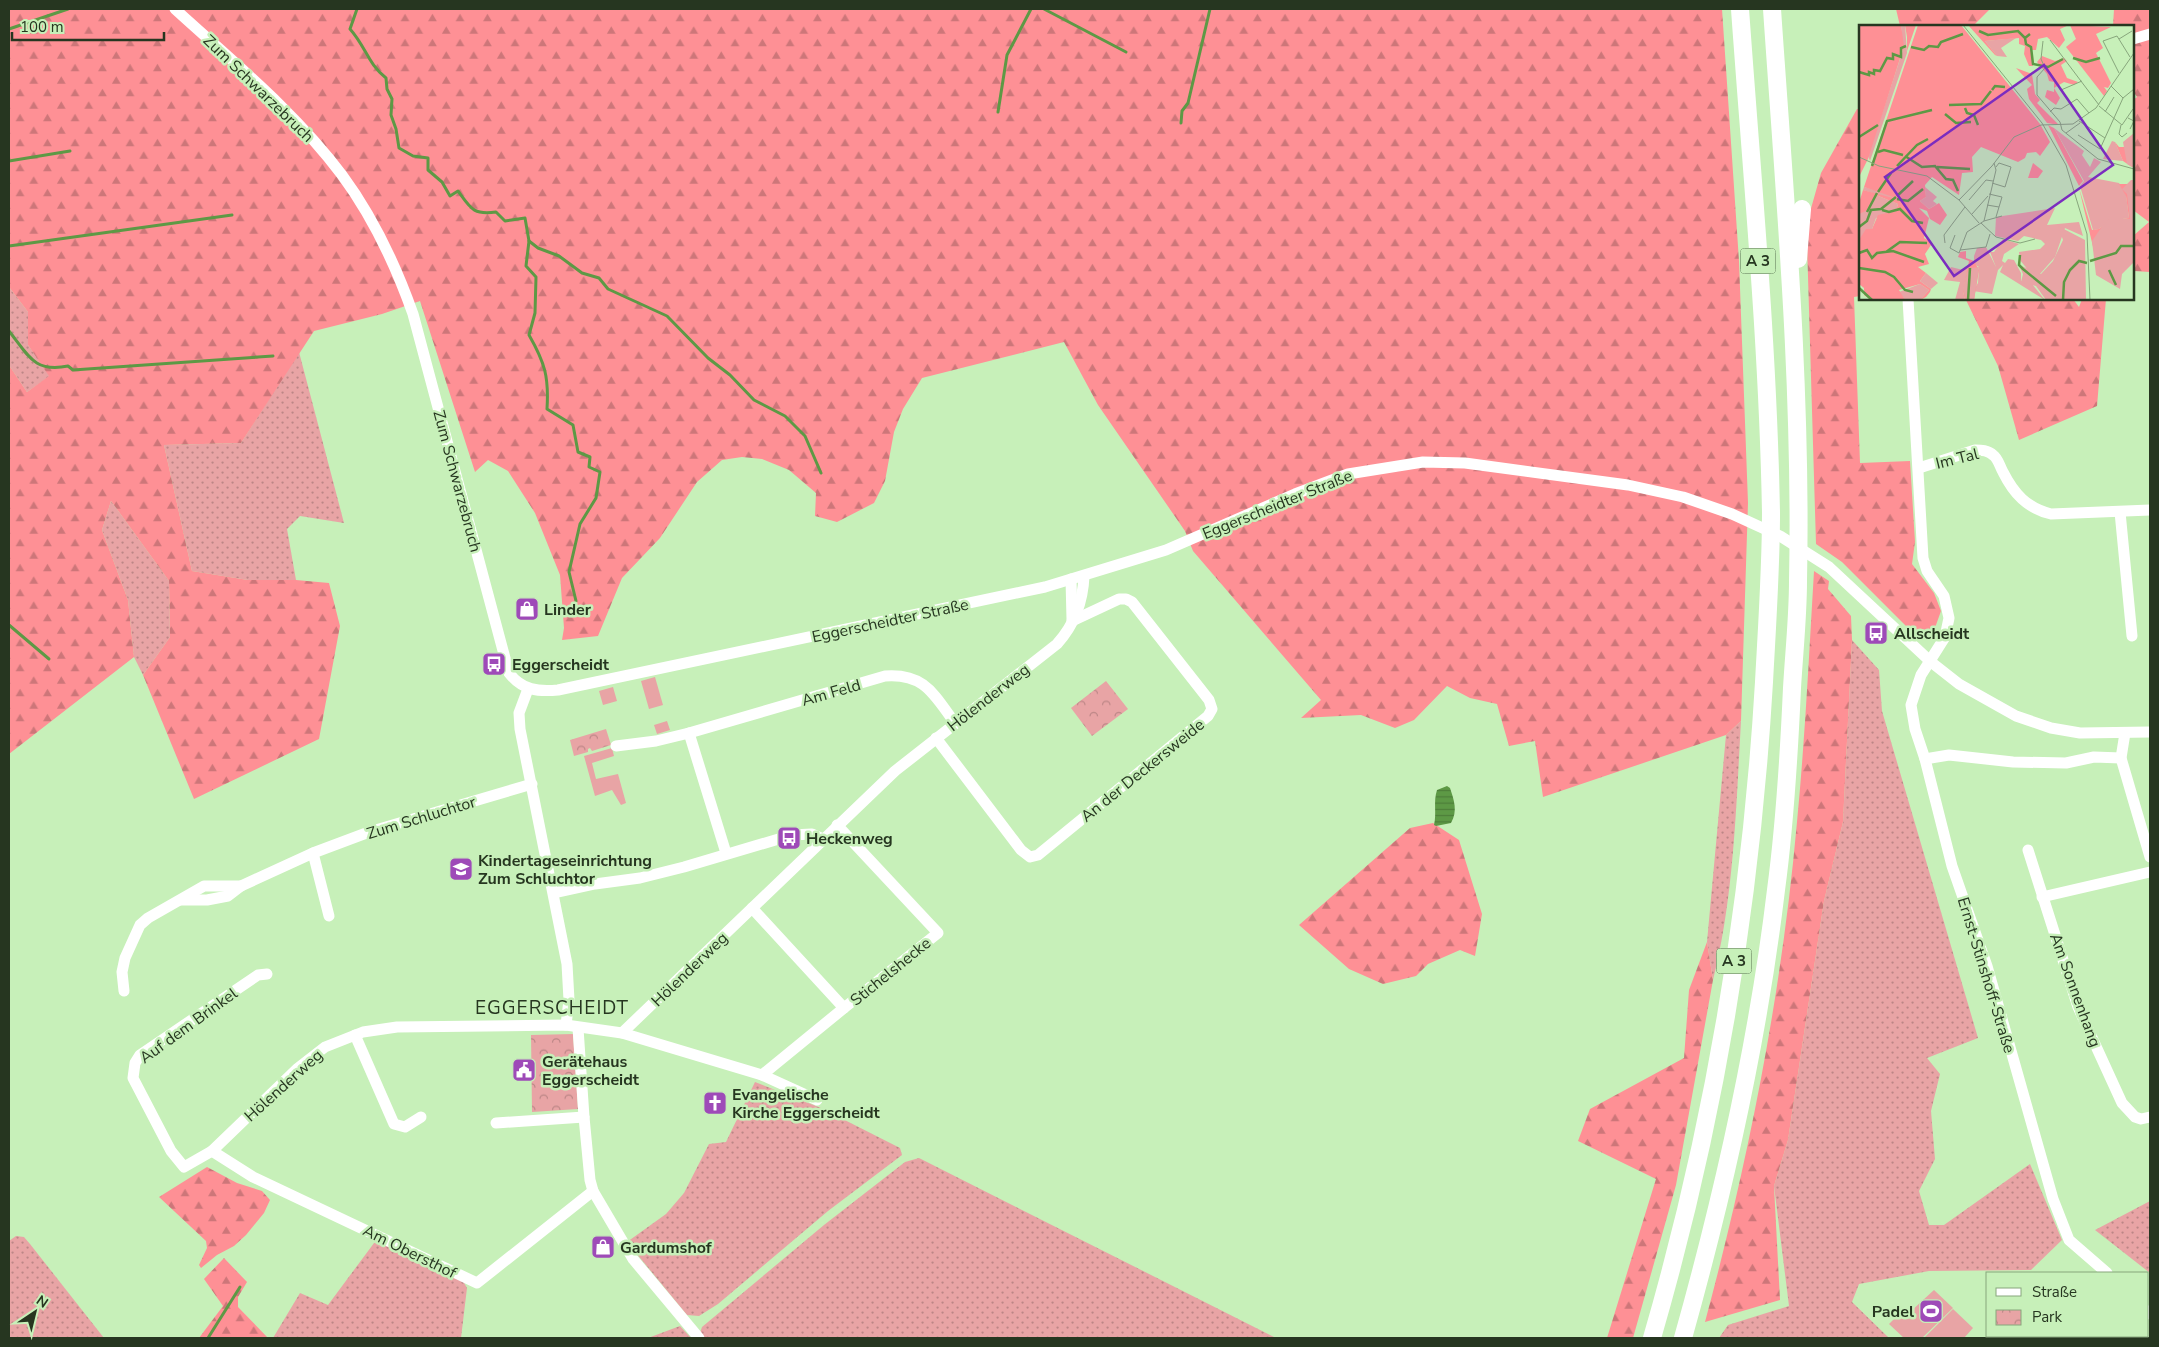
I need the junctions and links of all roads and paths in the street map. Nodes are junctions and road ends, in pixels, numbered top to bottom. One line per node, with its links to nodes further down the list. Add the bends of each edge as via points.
1 (175, 9): 17 (street, Zum Schwarzebruch, via 311,136 343,176 370,218 392,261 413,314 509,674)
2 (1740, 9): 56 (highway, A 3, via 1762,318 1771,514 1761,741 1746,888 1720,1051 1690,1197)
3 (1772, 9): 8 (highway, A 3)
4 (2150, 34): 5 (street)
5 (2134, 39)
6 (1802, 209): 8 (highway)
7 (1908, 300): 9 (street)
8 (1793, 317): 57 (highway, A 3, via 1798,445 1798,583 1789,744 1776,890 1749,1059 1716,1212)
9 (1919, 468): 11 (street, Im Tal, via 1984,450 1994,455 2014,490 2037,511 2051,514); 16 (street, via 1923,558 1927,571 1944,596 1949,618 1945,637)
10 (2150, 510): 11 (street)
11 (2120, 512): 15 (street)
12 (1084, 576): 13 (street, Eggerscheidter Straße); 14 (street, Hölenderweg, via 1082,602); 16 (street, Eggerscheidter Straße, via 1166,550 1348,474 1423,462 1465,463 1628,485 1683,497 1732,514 1780,536 1828,567)
13 (1071, 579): 14 (street); 17 (street, Eggerscheidter Straße, via 936,611 558,690 543,692)
14 (1072, 621): 18 (street, Hölenderweg, via 1052,648); 22 (street, An der Deckersweide, via 1119,599 1132,602 1209,700 1212,708 1208,716 1038,854 1030,857 1021,850)
15 (2132, 636)
16 (1930, 662): 21 (street, Eggerscheidter Straße, via 1959,684 2016,716 2080,733); 25 (street, Ernst-Stinshoff-Straße, via 1917,684 1911,705)
17 (528, 688): 26 (street, via 519,713)
18 (956, 723): 20 (street, Am Feld, via 925,684 900,675 885,676); 22 (street, Hölenderweg)
19 (2150, 732): 21 (street, Eggerscheidter Straße)
20 (689, 733): 23 (street, Am Feld); 31 (street)
21 (2125, 733): 24 (street)
22 (936, 738): 27 (street, Hölenderweg, via 895,770)
23 (616, 746)
24 (2121, 758): 25 (street, via 2094,757 2066,763 2012,762 1949,755); 32 (street)
25 (1925, 759): 54 (street, Ernst-Stinshoff-Straße, via 1952,866 1987,966 2053,1199 2069,1240)
26 (532, 784): 30 (street, Zum Schluchtor, via 417,816); 34 (street)
27 (837, 825): 28 (street, Hölenderweg); 40 (street, Stichelshecke, via 938,933)
28 (823, 839): 31 (street, via 812,834 792,835); 36 (street, Hölenderweg)
29 (2028, 850): 35 (street, Am Sonnenhang)
30 (312, 853): 37 (street); 39 (street, Zum Schluchtor, via 241,886 228,896 181,900 165,907 140,926 122,972)
31 (726, 854): 34 (street, via 640,878)
32 (2150, 857)
33 (2150, 872): 35 (street)
34 (554, 893): 41 (street, via 567,964 569,1000)
35 (2042, 897): 49 (street, Am Sonnenhang, via 2078,1006 2122,1103 2130,1113)
36 (752, 908): 40 (street, Stichelshecke); 43 (street, Hölenderweg)
37 (329, 916)
38 (267, 974): 52 (street, Auf dem Brinkel, via 258,975 140,1055 135,1063 133,1078 171,1151)
39 (124, 991)
40 (844, 1008): 45 (street, Stichelshecke)
41 (566, 1025): 42 (street, Hölenderweg); 44 (street, Hölenderweg, via 397,1027)
42 (578, 1028): 43 (street, Hölenderweg); 47 (street)
43 (622, 1033): 45 (street)
44 (355, 1035): 48 (street, via 394,1124 405,1126); 51 (street, Hölenderweg, via 312,1056)
45 (762, 1075): 46 (street)
46 (817, 1100)
47 (584, 1116): 50 (street); 53 (street)
48 (421, 1117)
49 (2146, 1118)
50 (496, 1123)
51 (212, 1151): 52 (street, Hölenderweg); 53 (street, Am Obersthof, via 253,1177 476,1283)
52 (184, 1167)
53 (593, 1191): 55 (street, via 633,1258)
54 (2106, 1272)
55 (699, 1338)
56 (1652, 1338)
57 (1683, 1338)

